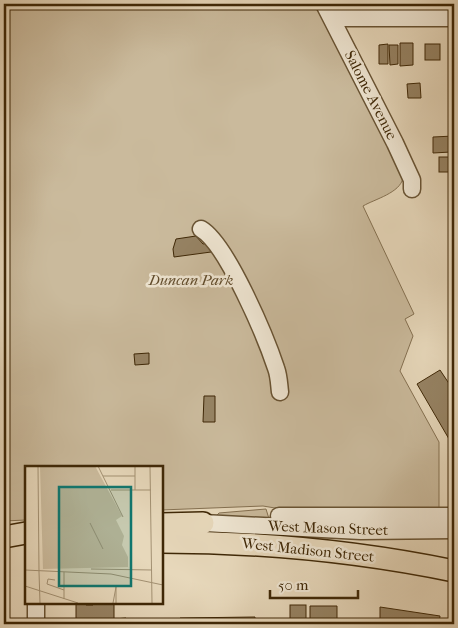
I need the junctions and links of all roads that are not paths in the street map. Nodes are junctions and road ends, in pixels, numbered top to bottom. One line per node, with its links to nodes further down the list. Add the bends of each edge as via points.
1 (328, 11): 2 (street); 3 (street, Salome Avenue, via 395,142 412,180)
2 (454, 18)
3 (412, 189)
4 (201, 229): 5 (street, via 214,239 247,300 277,370)
5 (280, 392)
6 (277, 516): 7 (street, West Mason Street)
7 (454, 516)
8 (162, 524): 9 (main road)
9 (203, 524): 10 (street, West Mason Street, via 361,531)
10 (454, 530)
11 (25, 534): 12 (main road)
12 (4, 538)
13 (25, 542): 15 (main road)
14 (162, 542): 16 (main road, West Madison Street, via 251,543 330,550)
15 (4, 543)
16 (454, 571)
17 (36, 603): 18 (street)
18 (36, 624)

